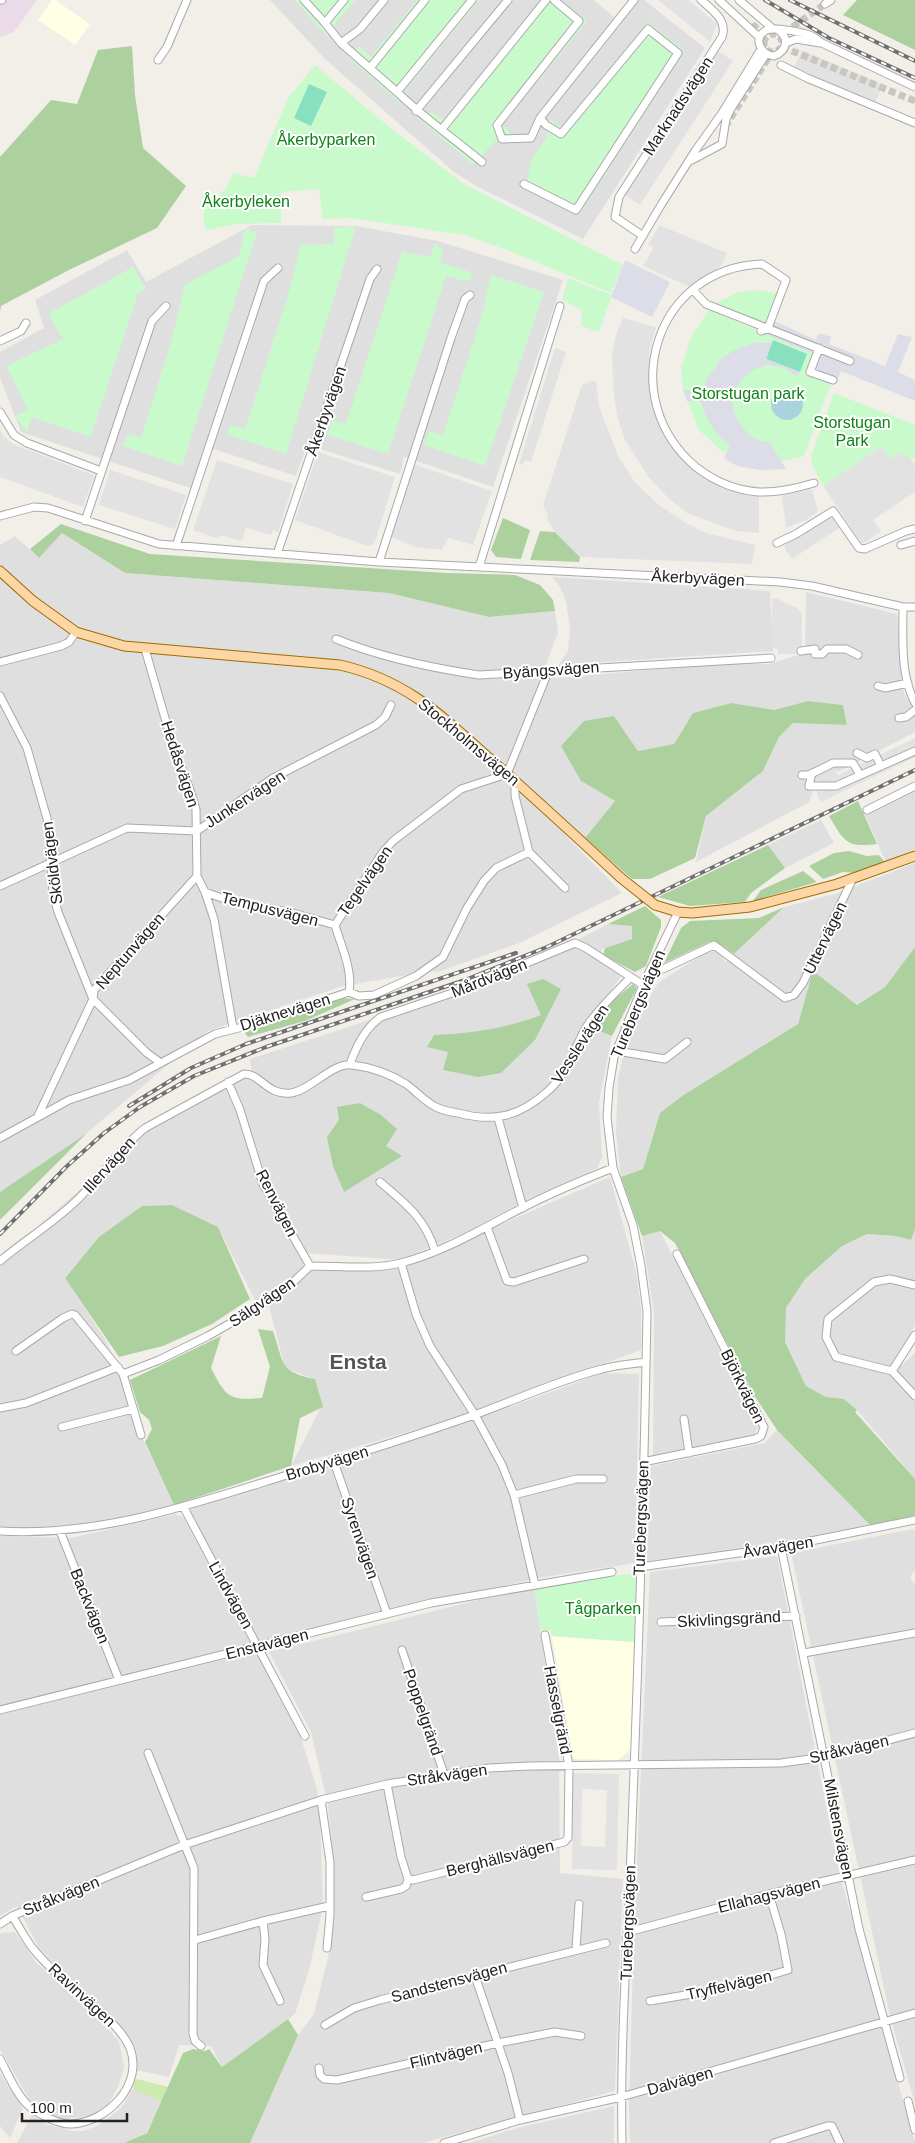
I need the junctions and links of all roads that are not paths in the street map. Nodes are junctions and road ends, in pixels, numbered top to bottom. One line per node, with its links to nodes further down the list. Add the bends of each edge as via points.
1 (188, 0): 23 (street, via 167,48)
2 (304, 0): 15 (street)
3 (344, 0): 15 (street)
4 (384, 0): 19 (street, via 360,29)
5 (425, 0): 25 (street)
6 (472, 0): 27 (street)
7 (508, 0): 28 (street)
8 (546, 0): 31 (street)
9 (554, 0): 29 (street, via 580,21 497,125 502,139 531,138)
10 (634, 0): 29 (street)
11 (701, 0): 37 (street, Marknadsvägen, via 723,23 722,37 619,197 614,217)
12 (719, 0): 18 (street)
13 (725, 0): 16 (street)
14 (739, 0): 17 (street)
15 (325, 23): 19 (street)
16 (752, 24)
17 (775, 29): 18 (street, via 765,30); 20 (street, via 785,36); 21 (street, via 812,36)
18 (759, 38): 22 (street)
19 (341, 43): 25 (street)
20 (786, 43): 21 (street, via 796,39); 22 (street, via 774,56)
21 (822, 43): 26 (street)
22 (763, 52): 32 (street); 33 (street, via 730,110 722,144)
23 (158, 60)
24 (781, 65): 30 (street)
25 (370, 68): 27 (street)
26 (915, 87)
27 (397, 92): 28 (street)
28 (416, 111): 31 (street)
29 (540, 118): 36 (street, via 561,134 648,29 678,53 576,210)
30 (915, 123)
31 (442, 129): 34 (street)
32 (707, 133): 33 (street, via 705,140); 35 (street)
33 (713, 149): 35 (street)
34 (482, 162)
35 (689, 162): 37 (street)
36 (524, 184)
37 (643, 236): 38 (street)
38 (635, 249)
39 (278, 268): 60 (street, via 264,282)
40 (377, 269): 61 (street, Åkerbyvägen, via 370,279)
41 (693, 290): 46 (street, via 706,304); 46 (street, via 728,270 762,264 786,280); 53 (street, via 668,317 658,336 654,396 668,434 700,470 740,490 782,491)
42 (470, 295): 62 (street, via 465,299)
43 (166, 306): 52 (street, via 152,321)
44 (560, 306): 63 (street)
45 (26, 323): 47 (street, via 21,331)
46 (765, 330): 48 (street)
47 (0, 342)
48 (819, 348): 49 (street); 50 (street, via 810,372)
49 (850, 361)
50 (833, 380)
51 (0, 412): 52 (street, via 14,435 27,443)
52 (101, 471): 55 (street)
53 (814, 483)
54 (0, 516): 55 (street, Åkerbyvägen, via 34,507 48,508)
55 (85, 521): 60 (street, Åkerbyvägen, via 159,544)
56 (915, 529): 58 (street, via 865,549 859,548 833,511)
57 (915, 541): 59 (street)
58 (777, 543)
59 (901, 544)
60 (176, 546): 61 (street, Åkerbyvägen)
61 (277, 554): 62 (street, Åkerbyvägen)
62 (379, 562): 63 (street, Åkerbyvägen)
63 (479, 567): 65 (street, Åkerbyvägen, via 780,582)
64 (0, 571): 67 (main road, Stockholmsvägen, via 33,601)
65 (904, 607): 66 (street, Åkerbyvägen); 75 (street, via 903,656)
66 (915, 607)
67 (76, 632): 69 (main road, Stockholmsvägen, via 124,646); 73 (street, via 61,646)
68 (336, 639): 74 (street, Byängsvägen, via 353,646 479,675)
69 (145, 648): 88 (main road, Stockholmsvägen, via 340,665 363,670 428,704); 94 (street, Hedåsvägen, via 174,749 196,809)
70 (801, 651): 71 (street, via 815,649 815,654 822,654 827,649 846,649)
71 (858, 655)
72 (771, 658): 74 (street, Byängsvägen)
73 (0, 662)
74 (548, 672): 88 (street)
75 (908, 683): 76 (street, via 885,688); 78 (street)
76 (878, 686)
77 (0, 696): 97 (street, Sköldvägen, via 27,748 48,822)
78 (915, 703)
79 (391, 705): 94 (street, Junkervägen, via 376,725 273,778)
80 (915, 710): 81 (street)
81 (899, 718)
82 (915, 751): 86 (street)
83 (858, 753): 84 (street)
84 (868, 758): 85 (street); 86 (street, via 875,754)
85 (854, 765): 87 (street, via 833,763); 90 (street)
86 (881, 766): 90 (street)
87 (812, 773): 89 (street); 90 (street, via 809,786 836,786)
88 (507, 774): 91 (main road, Stockholmsvägen); 104 (street, Tegelvägen, via 461,789 393,840)
89 (802, 775)
90 (860, 775)
91 (515, 781): 95 (street); 103 (main road, Stockholmsvägen, bridge, via 621,878 655,905)
92 (915, 786): 93 (street)
93 (867, 810)
94 (197, 831): 97 (street, Junkervägen, via 127,828); 98 (street, Hedåsvägen)
95 (529, 852): 101 (street); 108 (street, Djäknevägen, via 496,868 484,881 443,957 416,976 374,995 359,996)
96 (915, 856): 99 (main road, Stockholmsvägen)
97 (52, 863): 100 (street, Junkervägen); 109 (street, Sköldvägen, via 53,894 58,912)
98 (197, 876): 102 (street, Hedåsvägen); 109 (street, Neptunvägen, via 94,990)
99 (853, 878): 103 (main road, Stockholmsvägen, via 750,908); 105 (street, Uttervägen, via 803,983 794,995 785,998 714,945 663,969)
100 (0, 886)
101 (565, 888)
102 (205, 892): 104 (street, Tempusvägen, via 233,902); 110 (street, Hedåsvägen, via 214,919)
103 (678, 912): 105 (street, Turebergsvägen)
104 (335, 925): 108 (street, Tegelvägen, via 349,972)
105 (652, 967): 107 (street, Turebergsvägen)
106 (630, 978): 107 (street, Mårdvägen); 114 (street, Mårdvägen, via 575,943 464,989 381,1017 372,1024); 117 (street, Vesslevägen, via 602,1006 587,1027 556,1083 527,1107)
107 (643, 985): 112 (street, Turebergsvägen)
108 (348, 992): 110 (street, Djäknevägen)
109 (93, 999): 113 (street, Sköldvägen); 116 (street, Neptunvägen)
110 (233, 1028): 113 (street, Djäknevägen)
111 (687, 1042): 112 (street, via 665,1059)
112 (617, 1051): 119 (street, Turebergsvägen, via 607,1117)
113 (161, 1063): 116 (street, Djäknevägen, via 129,1080 69,1100)
114 (350, 1064): 115 (street, via 304,1089 292,1092 276,1092 249,1074); 117 (street, Vesslevägen, via 395,1078 437,1108 464,1115)
115 (228, 1082): 126 (street, Illervägen, via 145,1128 131,1139 78,1200); 128 (street, Renvägen, via 263,1184)
116 (38, 1116): 118 (street, Djäknevägen)
117 (498, 1118): 121 (street)
118 (0, 1138)
119 (613, 1168): 121 (street, Sälgvägen); 132 (street, Turebergsvägen, via 632,1225 641,1266 647,1312)
120 (380, 1182): 123 (street, via 420,1218)
121 (523, 1208): 122 (street, Sälgvägen)
122 (487, 1227): 123 (street, Sälgvägen); 125 (street, via 507,1281 514,1282)
123 (435, 1252): 127 (street, Sälgvägen)
124 (678, 1254): 143 (street, Björkvägen, via 764,1427 761,1436 755,1439)
125 (584, 1259)
126 (0, 1261)
127 (401, 1263): 128 (street, Sälgvägen); 139 (street, via 416,1314 430,1346)
128 (310, 1266): 135 (street, Sälgvägen, via 285,1290 250,1312 159,1360)
129 (915, 1285): 134 (street, via 890,1279 874,1282 828,1319 826,1338 836,1357)
130 (915, 1334): 134 (street)
131 (16, 1351): 133 (street, via 72,1314)
132 (646, 1362): 139 (street, Brobyvägen, via 602,1368); 145 (street, Turebergsvägen)
133 (118, 1367): 135 (street); 137 (street, via 26,1403)
134 (892, 1371): 136 (street)
135 (123, 1374): 138 (street)
136 (915, 1396)
137 (0, 1408)
138 (133, 1409): 141 (street); 142 (street)
139 (475, 1415): 144 (street, Brobyvägen); 147 (street)
140 (684, 1419): 143 (street)
141 (62, 1427)
142 (141, 1435)
143 (689, 1453): 145 (street, Björkvägen)
144 (334, 1462): 148 (street, Brobyvägen); 156 (street, Syrenvägen)
145 (643, 1462): 153 (street, Turebergsvägen)
146 (603, 1479): 147 (street, via 576,1479)
147 (514, 1495): 155 (street)
148 (184, 1508): 151 (street, Brobyvägen, via 131,1521); 161 (street, Lindvägen)
149 (915, 1520): 152 (street, Åvavägen)
150 (0, 1531): 151 (street, Brobyvägen)
151 (60, 1531): 164 (street, Backvägen)
152 (781, 1547): 153 (street, Åvavägen); 157 (street, Milstensvägen)
153 (640, 1567): 170 (street, Turebergsvägen)
154 (612, 1572): 155 (street, Enstavägen)
155 (534, 1585): 156 (street, Enstavägen)
156 (387, 1614): 161 (street, Enstavägen)
157 (796, 1616): 158 (street, Skivlingsgränd); 163 (street, Milstensvägen)
158 (661, 1622)
159 (915, 1633): 163 (street)
160 (545, 1635): 171 (street, Hasselgränd)
161 (258, 1646): 164 (street, Enstavägen); 167 (street, Lindvägen)
162 (402, 1650): 172 (street, Poppelgränd)
163 (804, 1653): 169 (street, Milstensvägen)
164 (119, 1680): 165 (street, Enstavägen)
165 (0, 1710)
166 (915, 1732): 169 (street, Stråkvägen)
167 (305, 1736)
168 (148, 1753): 176 (street)
169 (825, 1758): 170 (street, Stråkvägen, via 781,1763); 178 (street, Milstensvägen)
170 (634, 1765): 171 (street, Stråkvägen); 187 (street, Turebergsvägen)
171 (569, 1766): 172 (street, Stråkvägen, via 489,1768); 174 (street, Hasselgränd)
172 (444, 1774): 173 (street, Stråkvägen)
173 (387, 1784): 175 (street, Stråkvägen); 179 (street)
174 (569, 1784): 179 (street, Berghällsvägen, via 568,1838 564,1842)
175 (321, 1800): 176 (street, Stråkvägen); 183 (street, via 330,1862)
176 (184, 1846): 184 (street, Stråkvägen); 188 (street, via 194,1868)
177 (915, 1860): 178 (street, Ellahagsvägen)
178 (848, 1876): 180 (street, Ellahagsvägen); 196 (street, Milstensvägen)
179 (408, 1879): 181 (street, Berghällsvägen, via 401,1889)
180 (769, 1894): 187 (street, Ellahagsvägen, via 632,1931); 194 (street, Tryffelvägen, via 788,1970 727,1988)
181 (366, 1897)
182 (579, 1904): 191 (street)
183 (329, 1906): 185 (street); 190 (street)
184 (12, 1916): 186 (street, Stråkvägen); 201 (street, Ravinvägen, via 35,1951 117,2026 130,2049 133,2069 127,2090 111,2109 93,2120 70,2125 49,2118 30,2106)
185 (263, 1921): 188 (street); 193 (street, via 262,1959)
186 (0, 1924)
187 (626, 1938): 204 (street, Turebergsvägen)
188 (195, 1940): 200 (street, via 193,2033 195,2042)
189 (606, 1943): 191 (street, Sandstensvägen)
190 (327, 1948)
191 (576, 1949): 192 (street, Sandstensvägen)
192 (475, 1976): 197 (street, Sandstensvägen, via 354,2008); 199 (street)
193 (280, 2001)
194 (650, 2001)
195 (915, 2013): 196 (street, Dalvägen)
196 (885, 2023): 203 (street, Milstensvägen); 204 (street, Dalvägen)
197 (325, 2025)
198 (581, 2036): 199 (street, Flintvägen, via 555,2032)
199 (498, 2043): 202 (street, Flintvägen, via 337,2080 324,2079); 206 (street)
200 (201, 2046)
201 (0, 2059)
202 (319, 2068)
203 (900, 2078)
204 (621, 2097): 206 (street, Dalvägen); 209 (street, Turebergsvägen)
205 (908, 2101): 207 (street)
206 (520, 2120): 208 (street, Dalvägen)
207 (915, 2130)
208 (444, 2143)
209 (622, 2143)
210 (774, 2143): 211 (street, via 832,2126)
211 (840, 2143)

